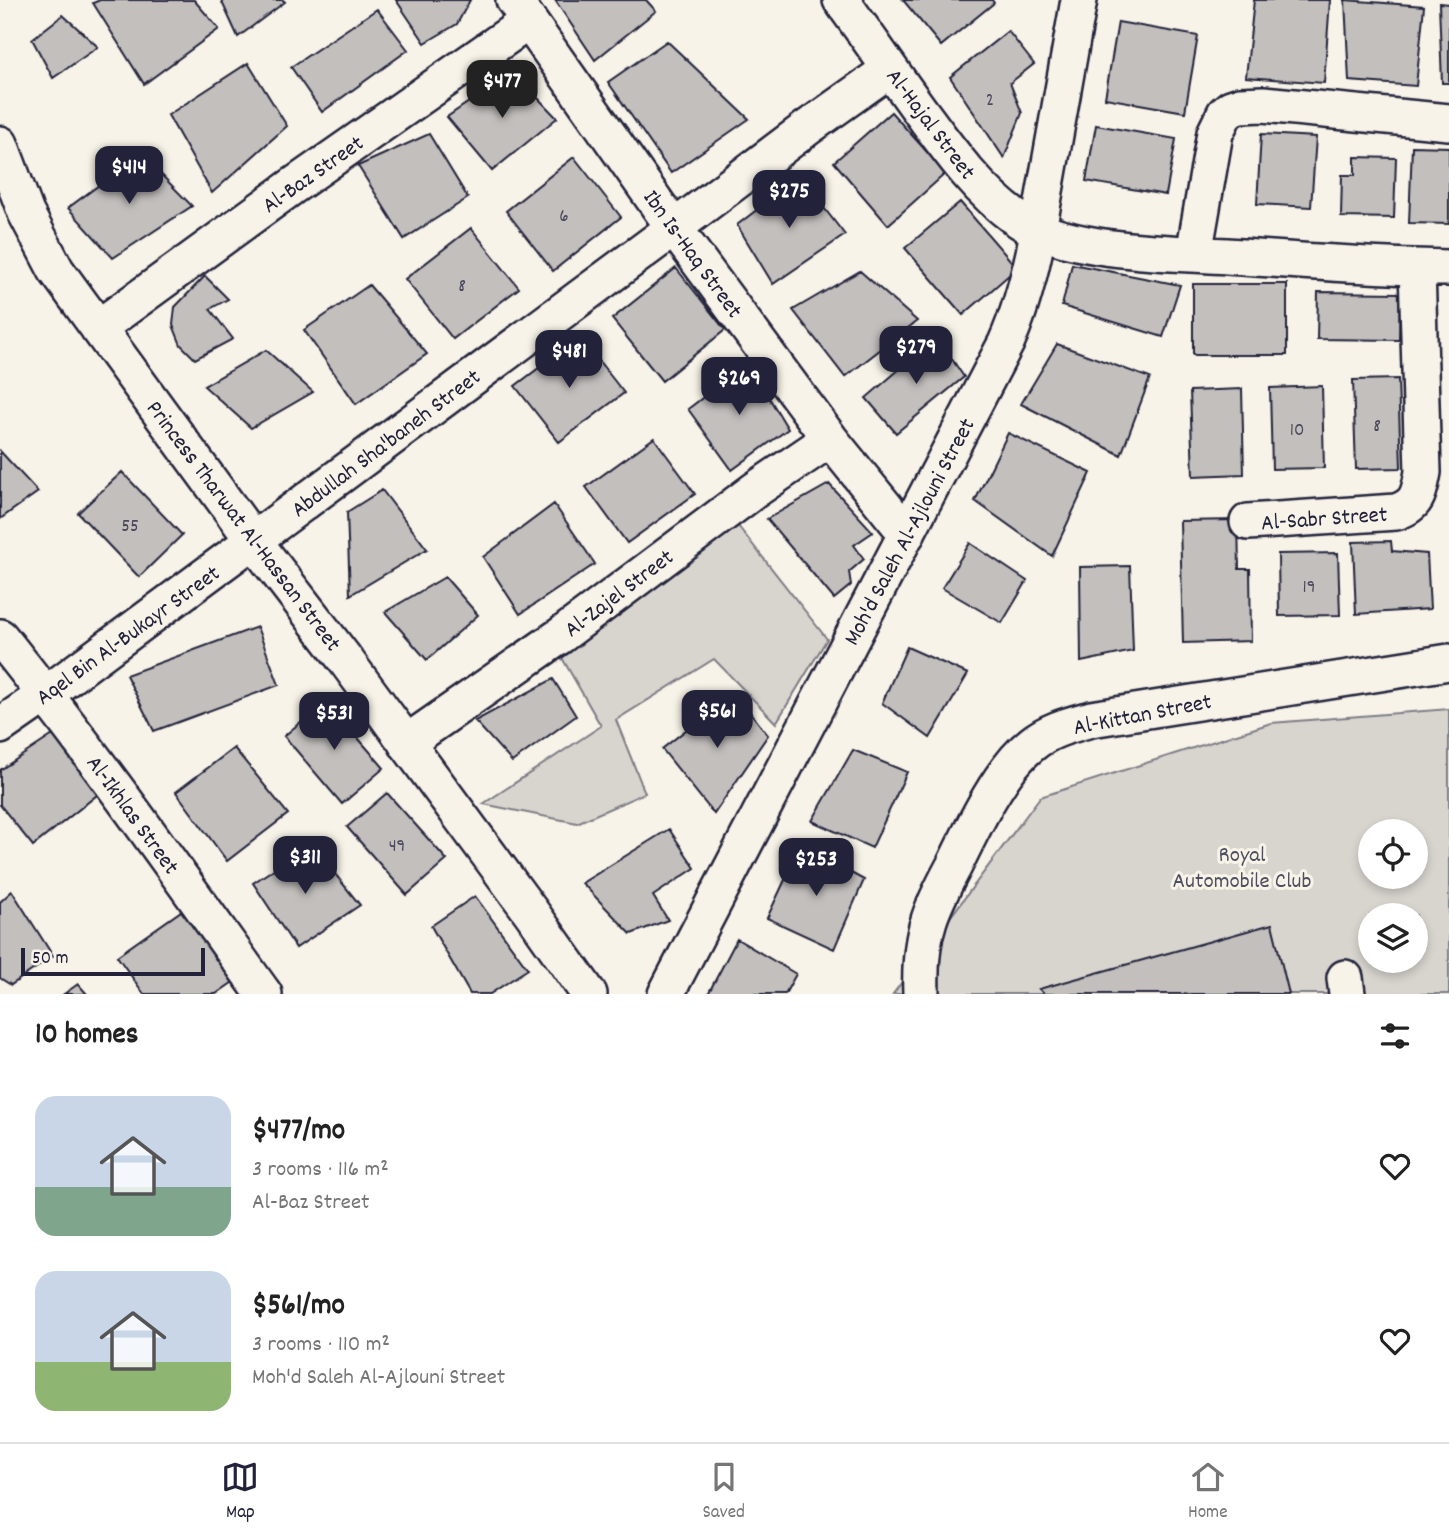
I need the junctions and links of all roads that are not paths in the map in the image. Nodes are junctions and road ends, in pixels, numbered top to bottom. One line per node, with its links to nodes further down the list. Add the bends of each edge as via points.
1 (841, 0): 4 (street, Al-Hajal Street)
2 (1079, 0): 8 (street, Moh'd Saleh Al-Ajlouni Street)
3 (522, 11): 7 (street, Ibn Is-Haq Street); 11 (street, Al-Baz Street)
4 (890, 69): 7 (street, Abdullah Sha'baneh Street); 8 (street, Al-Hajal Street, via 963,168 983,190)
5 (1449, 122): 9 (street, via 1263,104 1231,108 1215,133)
6 (0, 144): 11 (street, Princess Tharwat Al-Hassan Street, via 36,234)
7 (674, 228): 12 (street, Ibn Is-Haq Street); 15 (street, Abdullah Sha'baneh Street)
8 (1037, 231): 9 (street, Al-Sabr Street, via 1097,245); 14 (street, Moh'd Saleh Al-Ajlouni Street, via 1028,283 1006,343)
9 (1194, 254): 10 (street, Al-Sabr Street)
10 (1433, 268): 13 (street, Al-Sabr Street, via 1423,472 1412,504 1396,512)
11 (98, 328): 15 (street, Princess Tharwat Al-Hassan Street)
12 (830, 439): 14 (street, Ibn Is-Haq Street); 20 (street, Al-Zajel Street)
13 (1248, 522)
14 (907, 534): 23 (street, Moh'd Saleh Al-Ajlouni Street)
15 (253, 540): 18 (street, Aqel Bin Al-Bukayr Street); 20 (street, Princess Tharwat Al-Hassan Street)
16 (0, 637): 18 (street, Al-Ikhlas Street)
17 (1449, 662): 24 (street, Al-Kittan Street, via 1091,719 1050,732 1033,743 1003,777 937,899 921,955)
18 (46, 694): 19 (street, Aqel Bin Al-Bukayr Street); 21 (street, Al-Ikhlas Street)
19 (0, 726)
20 (406, 743): 22 (street, Princess Tharwat Al-Hassan Street)
21 (264, 994)
22 (589, 994)
23 (666, 994)
24 (921, 994)

